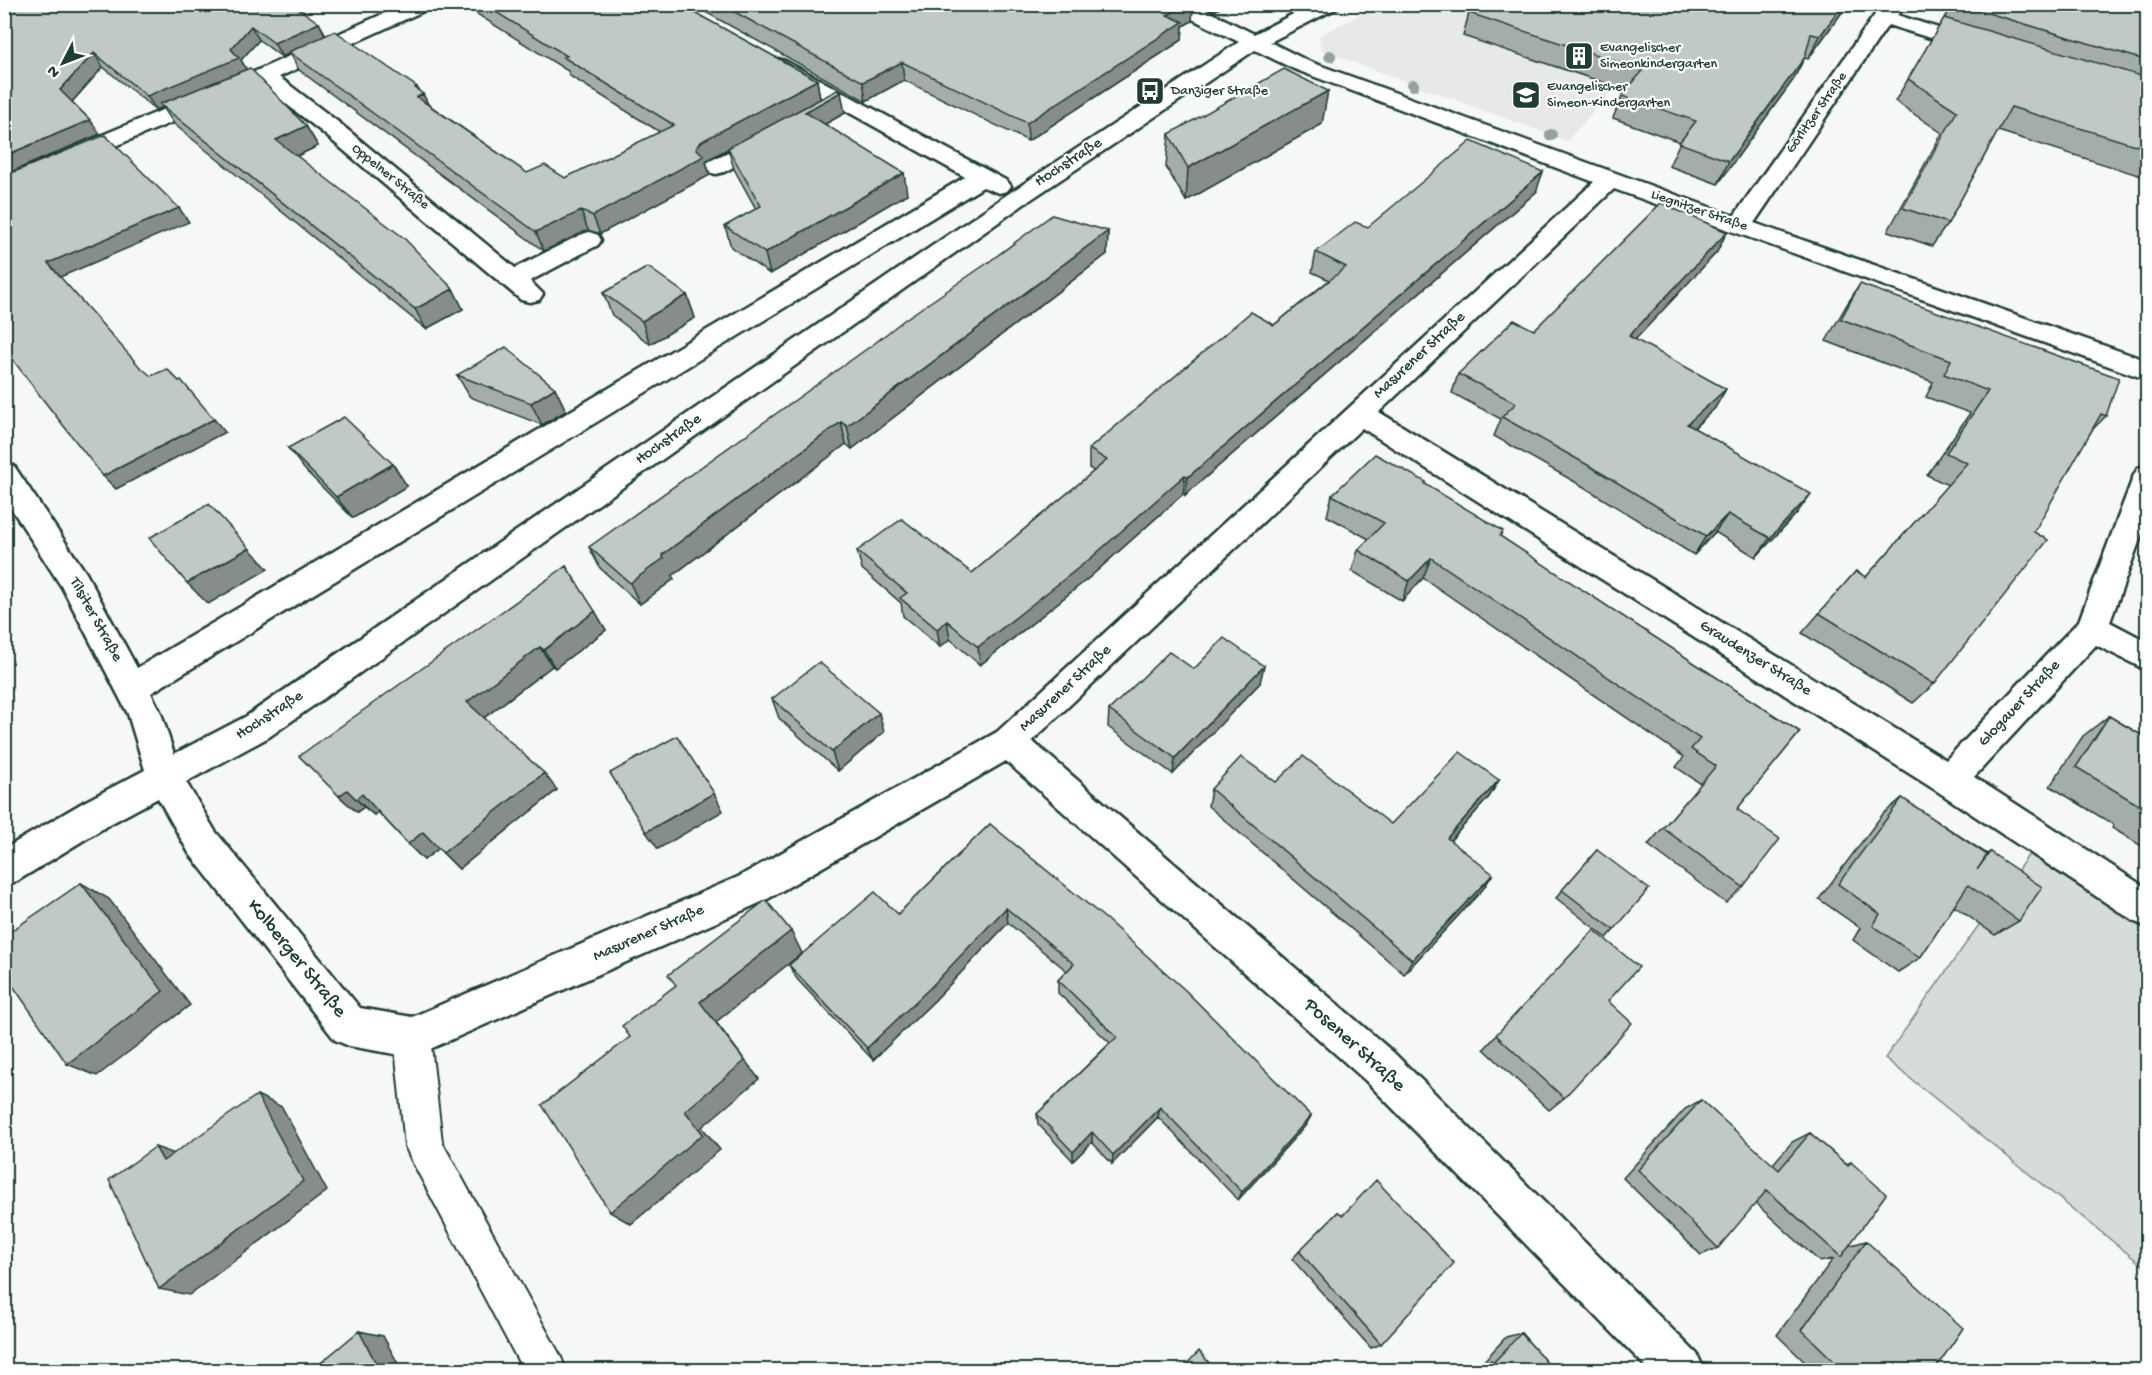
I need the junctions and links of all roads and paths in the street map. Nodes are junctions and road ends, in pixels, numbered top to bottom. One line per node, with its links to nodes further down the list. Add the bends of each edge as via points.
1 (423, 4): 8 (street)
2 (1177, 4): 5 (street, Liegnitzer Straße)
3 (1330, 4): 5 (street, Hochstraße)
4 (1891, 11): 6 (street); 17 (street, Görlitzer Straße)
5 (1253, 42): 14 (street, Liegnitzer Straße, via 1301,65); 16 (street, Hochstraße)
6 (1993, 51)
7 (760, 55): 9 (street)
8 (264, 76): 15 (street); 18 (street, Oppelner Straße, via 522,287)
9 (840, 100): 10 (street); 13 (street)
10 (819, 111)
11 (788, 128): 12 (street)
12 (716, 167)
13 (982, 177): 16 (street); 25 (street)
14 (1610, 180): 17 (street, Liegnitzer Straße); 20 (street, Masurener Straße)
15 (4, 185)
16 (1019, 196): 27 (street, Hochstraße, via 257,727)
17 (1740, 225): 19 (street, Liegnitzer Straße)
18 (589, 240)
19 (2148, 371)
20 (1359, 413): 26 (street, Masurener Straße); 28 (street, Graudenzer Straße)
21 (4, 473): 25 (street, Tilsiter Straße, via 75,582)
22 (2148, 475): 23 (street, Glogauer Straße)
23 (2092, 627): 24 (street); 28 (street, Glogauer Straße)
24 (2148, 658)
25 (132, 688): 27 (street, Tilsiter Straße, via 144,712)
26 (1009, 742): 31 (street, Masurener Straße, via 751,889); 33 (street, Posener Straße, via 1380,1067)
27 (164, 777): 29 (street, Hochstraße); 31 (street, Kolberger Straße, via 202,842 349,1026)
28 (1949, 780): 30 (street, Graudenzer Straße)
29 (4, 869)
30 (2148, 910)
31 (412, 1037): 32 (lane, via 424,1146)
32 (545, 1371)
33 (1681, 1371)

